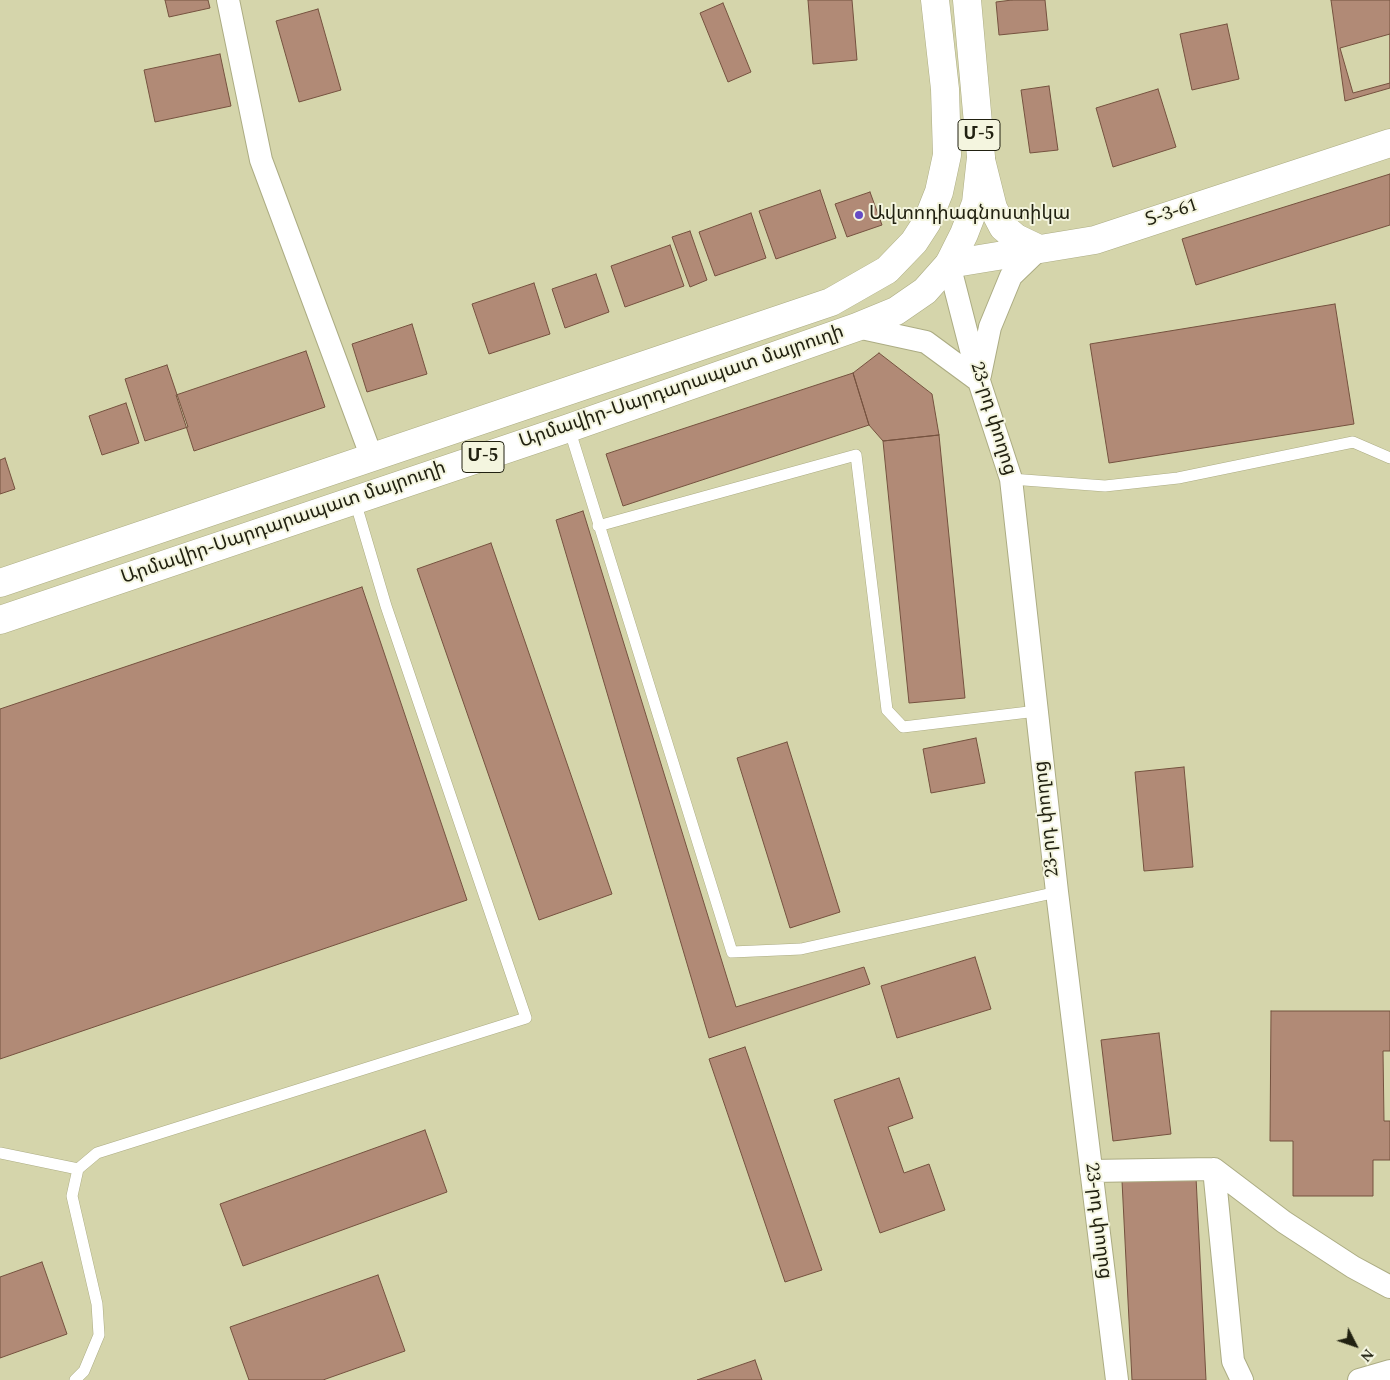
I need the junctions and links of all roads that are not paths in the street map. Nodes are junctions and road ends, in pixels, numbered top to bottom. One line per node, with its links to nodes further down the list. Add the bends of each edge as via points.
1 (228, 0): 12 (street, via 261,160)
2 (935, 0): 6 (main road, Արմավիր-Սարդարապատ մայրուղի / Մ-5, via 944,89 946,156 939,192 928,222)
3 (967, 0): 5 (main road, Արմավիր-Սարդարապատ մայրուղի / Մ-5)
4 (1390, 143): 7 (main road, Տ-3-61 / Տ-3-61, via 1096,240)
5 (981, 159): 7 (main road, via 993,208 1003,227 1016,238); 8 (main road, Արմավիր-Սարդարապատ մայրուղի / Մ-5, via 976,203)
6 (914, 242): 8 (main road); 12 (main road, Արմավիր-Սարդարապատ մայրուղի / Մ-5, via 887,270 831,302)
7 (1039, 249): 8 (main road, Տ-3-61 / Տ-3-61); 10 (street, via 1011,276 990,327)
8 (950, 264): 9 (main road, Արմավիր-Սարդարապատ մայրուղի / Մ-5, via 925,291 896,311); 10 (street, 23-րդ փողոց)
9 (858, 326): 10 (street, via 926,342); 11 (main road, Արմավիր-Սարդարապատ մայրուղի / Մ-5)
10 (979, 381): 14 (street, 23-րդ փողոց)
11 (569, 428): 15 (main road, Արմավիր-Սարդարապատ մայրուղի / Մ-5); 16 (lane)
12 (372, 458): 17 (main road, Արմավիր-Սարդարապատ մայրուղի / Մ-5)
13 (1390, 458): 14 (lane, via 1353,442 1178,478 1105,486)
14 (1011, 479): 19 (street, 23-րդ փողոց)
15 (355, 501): 18 (main road, Արմավիր-Սարդարապատ մայրուղի / Մ-5); 22 (lane, via 386,606 526,1018 97,1153)
16 (598, 526): 19 (lane, via 856,455 887,710 903,727); 20 (lane, via 732,952 801,949)
17 (0, 583)
18 (0, 620)
19 (1036, 711): 20 (street, 23-րդ փողոց)
20 (1057, 892): 24 (street, 23-րդ փողոց)
21 (0, 1153): 22 (lane)
22 (78, 1169): 27 (lane, via 72,1196 97,1304 99,1335 84,1371)
23 (1214, 1169): 24 (street); 25 (street, via 1284,1222 1353,1267); 29 (street, via 1233,1361)
24 (1091, 1171): 28 (street, 23-րդ փողոց)
25 (1390, 1286)
26 (1390, 1371): 30 (street)
27 (76, 1380)
28 (1117, 1380)
29 (1242, 1380)
30 (1359, 1380)

